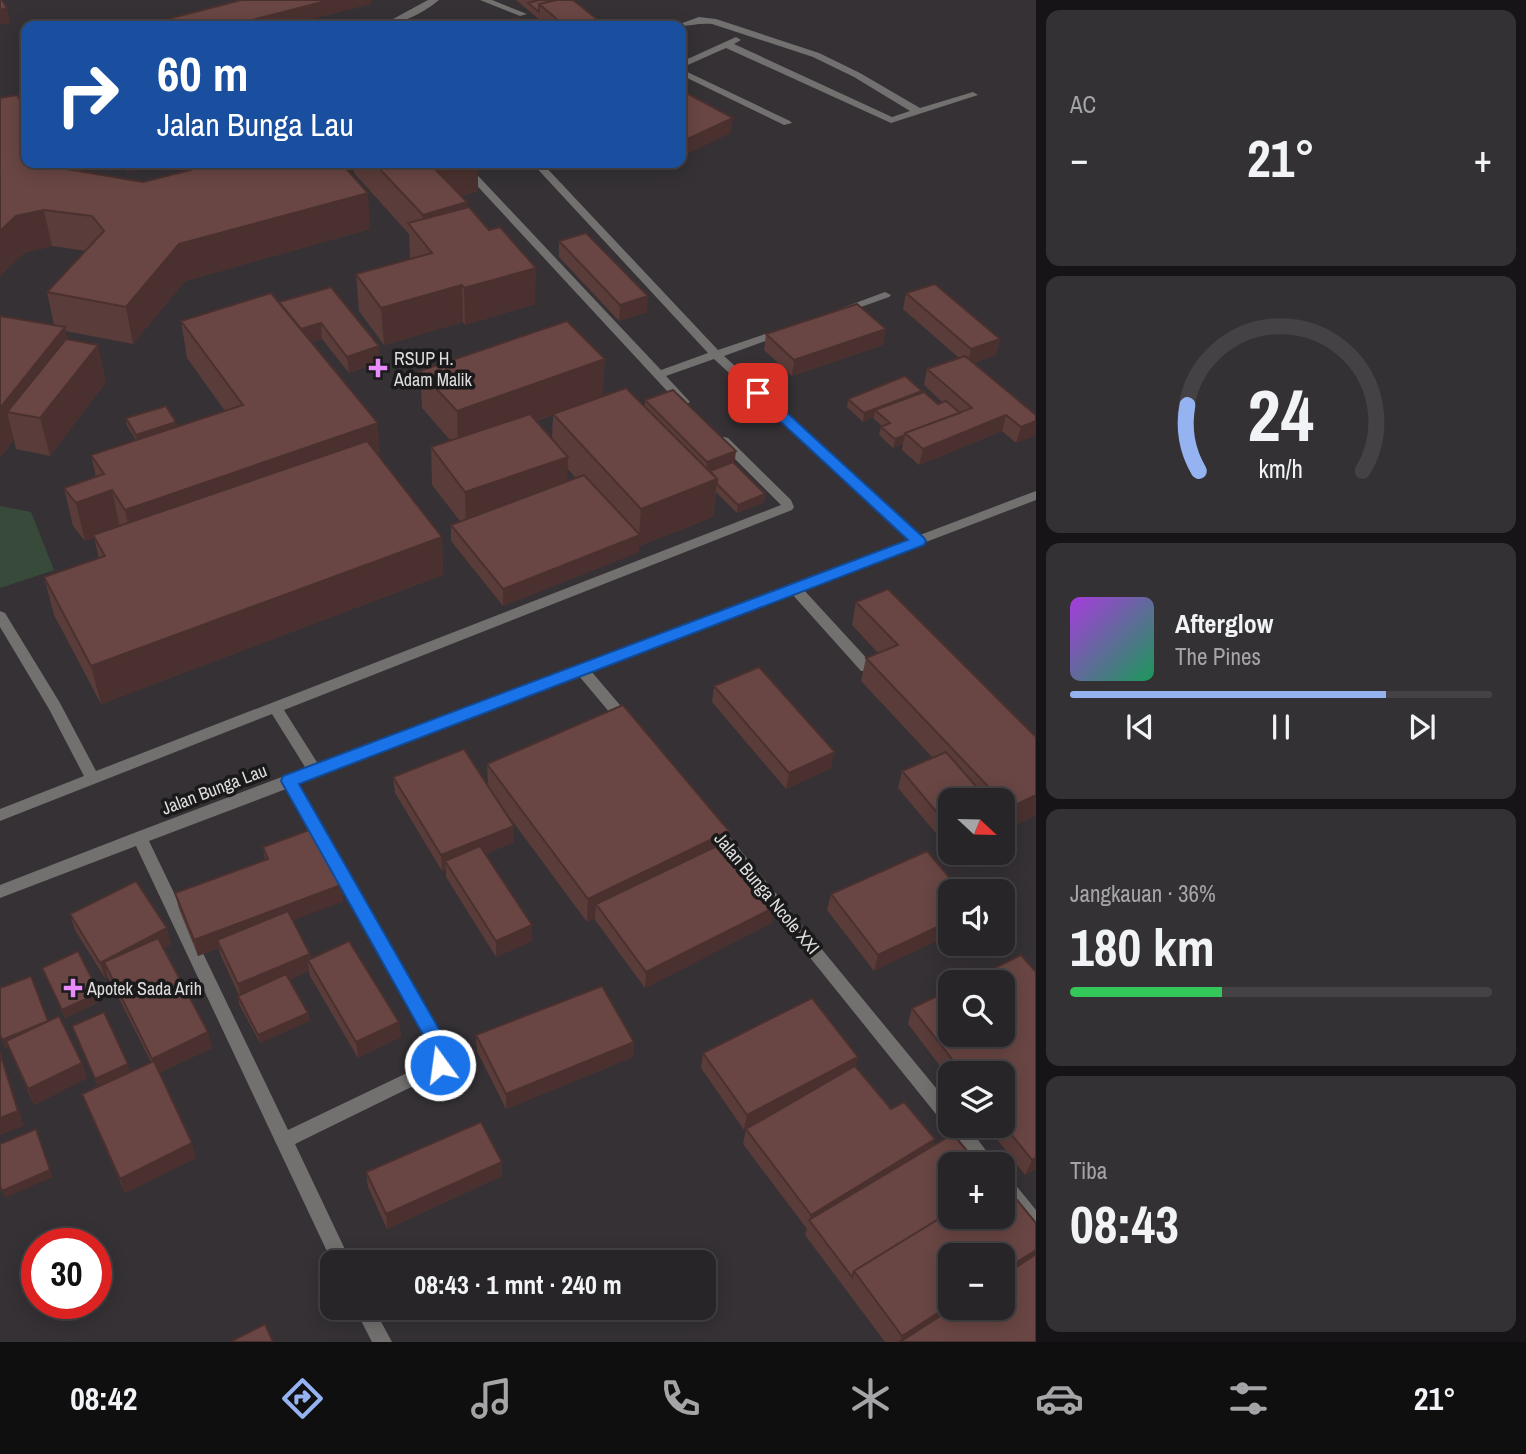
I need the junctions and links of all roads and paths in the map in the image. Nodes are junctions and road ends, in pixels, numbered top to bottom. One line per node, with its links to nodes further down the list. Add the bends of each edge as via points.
1 (435, 0): 4 (street)
2 (484, 0): 3 (street)
3 (523, 15)
4 (403, 21)
5 (686, 24): 6 (street, via 705,20)
6 (750, 32): 7 (street); 11 (street, via 816,55)
7 (728, 45): 8 (street); 11 (street, via 891,120)
8 (686, 63)
9 (686, 74): 12 (street)
10 (973, 95): 11 (street)
11 (919, 112)
12 (787, 123)
13 (74, 168): 16 (street)
14 (466, 168): 21 (street)
15 (542, 168): 20 (street)
16 (93, 200)
17 (885, 295): 18 (street)
18 (833, 313)
19 (794, 327): 20 (street)
20 (717, 356): 21 (street); 25 (street)
21 (657, 376): 22 (street)
22 (694, 412)
23 (713, 430): 30 (street, via 788,508)
24 (1036, 495): 25 (street, Jalan Bunga Lau)
25 (919, 541): 26 (street, Jalan Bunga Lau)
26 (795, 589): 28 (street); 29 (street, Jalan Bunga Lau)
27 (0, 616): 33 (street)
28 (866, 667)
29 (582, 670): 31 (street); 32 (street, Jalan Bunga Lau)
30 (276, 709): 32 (street); 33 (street)
31 (634, 732)
32 (315, 771): 34 (street, Jalan Bunga Lau)
33 (93, 779): 35 (street)
34 (289, 781): 37 (street, Jalan Bunga Lau); 41 (street, via 445,1057 440,1065)
35 (0, 814)
36 (704, 816): 39 (street, Jalan Bunga Ncole XXI)
37 (139, 837): 38 (street, Jalan Bunga Lau); 41 (street)
38 (0, 892)
39 (938, 1103)
40 (966, 1138): 42 (street)
41 (284, 1140): 45 (street)
42 (977, 1152)
43 (1015, 1198): 44 (street)
44 (1036, 1224)
45 (336, 1250)
46 (370, 1320): 47 (street)
47 (382, 1342)

